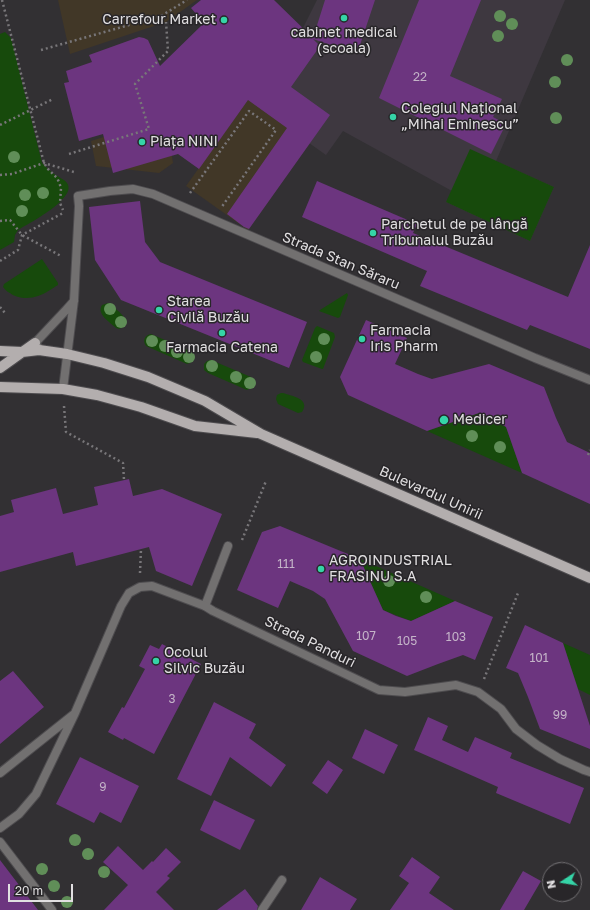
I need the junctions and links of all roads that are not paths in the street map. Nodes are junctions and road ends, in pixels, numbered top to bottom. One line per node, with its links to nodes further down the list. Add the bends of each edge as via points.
1 (74, 300): 2 (street); 5 (street); 7 (street, Strada Stan Săraru, via 78,196 133,189 153,194)
2 (37, 347): 4 (main road, Bulevardul Unirii); 5 (main road, Bulevardul Unirii)
3 (0, 351): 4 (main road, Bulevardul Unirii)
4 (22, 352): 6 (main road)
5 (67, 354): 9 (street); 10 (main road, Bulevardul Unirii, via 141,375 184,392 205,401)
6 (0, 368)
7 (590, 380)
8 (0, 387): 9 (main road, Bulevardul Unirii)
9 (63, 389): 10 (main road, Bulevardul Unirii, via 119,401 195,426)
10 (261, 434): 12 (main road, Bulevardul Unirii)
11 (228, 546): 13 (street)
12 (590, 578)
13 (205, 606): 14 (street, Strada Panduri, via 152,586 140,587 129,593); 15 (street, Strada Panduri, via 379,690 405,692 456,685 478,692 501,709 516,729 537,746)
14 (75, 713): 16 (street); 17 (street, via 36,794 19,814)
15 (590, 772)
16 (0, 773)
17 (0, 828)
18 (0, 842): 20 (street)
19 (282, 880): 21 (street)
20 (52, 910)
21 (262, 910)

